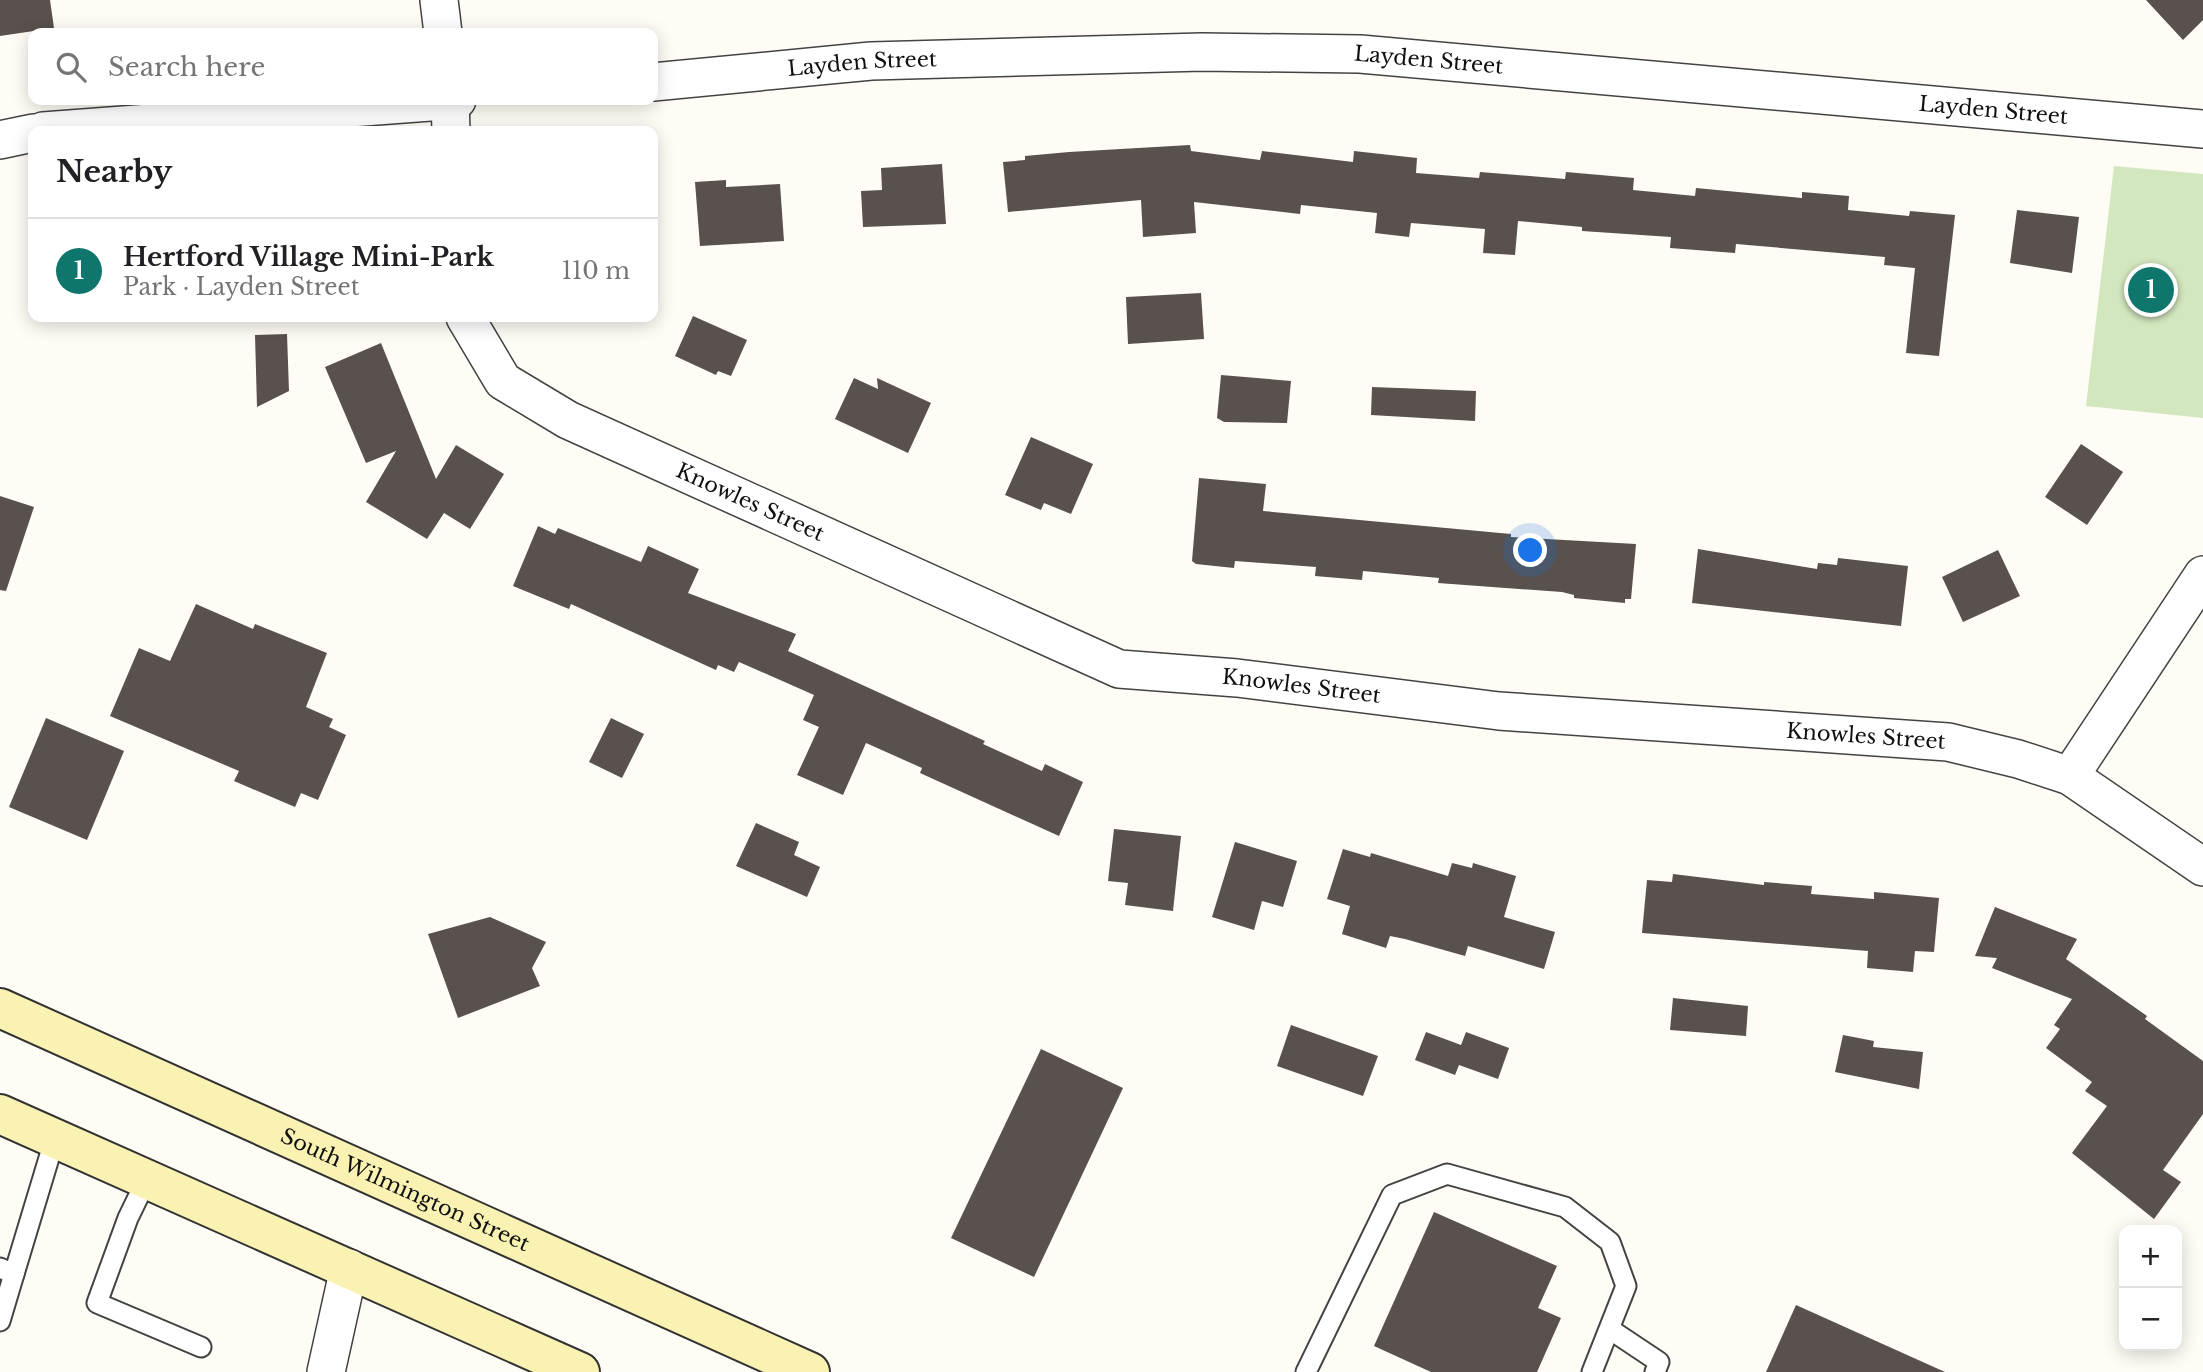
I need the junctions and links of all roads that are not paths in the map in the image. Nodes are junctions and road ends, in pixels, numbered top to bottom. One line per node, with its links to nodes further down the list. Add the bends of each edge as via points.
1 (439, 0): 2 (street)
2 (442, 28)
3 (658, 82): 8 (street, Layden Street, via 871,61 1202,52 1360,54)
4 (384, 105): 6 (street)
5 (450, 105): 7 (street)
6 (109, 126)
7 (451, 126)
8 (2203, 129)
9 (28, 134): 10 (street)
10 (0, 140)
11 (468, 322): 13 (street, Knowles Street, via 503,381 568,420 1119,669 1237,678 1499,711 1948,742)
12 (2203, 575): 13 (street)
13 (2070, 776): 14 (street, Knowles Street)
14 (2203, 867)
15 (0, 1008): 26 (main road, South Wilmington Street)
16 (0, 1114): 17 (main road)
17 (55, 1138): 18 (main road); 20 (lane)
18 (146, 1179): 19 (main road); 23 (lane, via 97,1303)
19 (349, 1268): 24 (street); 25 (main road)
20 (7, 1271): 21 (lane)
21 (0, 1321)
22 (1611, 1330): 27 (lane, via 1626,1286 1610,1242 1565,1207 1447,1174 1392,1195); 28 (lane); 29 (lane, via 1659,1362)
23 (201, 1347)
24 (326, 1372)
25 (580, 1372)
26 (810, 1372)
27 (1306, 1372)
28 (1592, 1372)
29 (1655, 1372)

